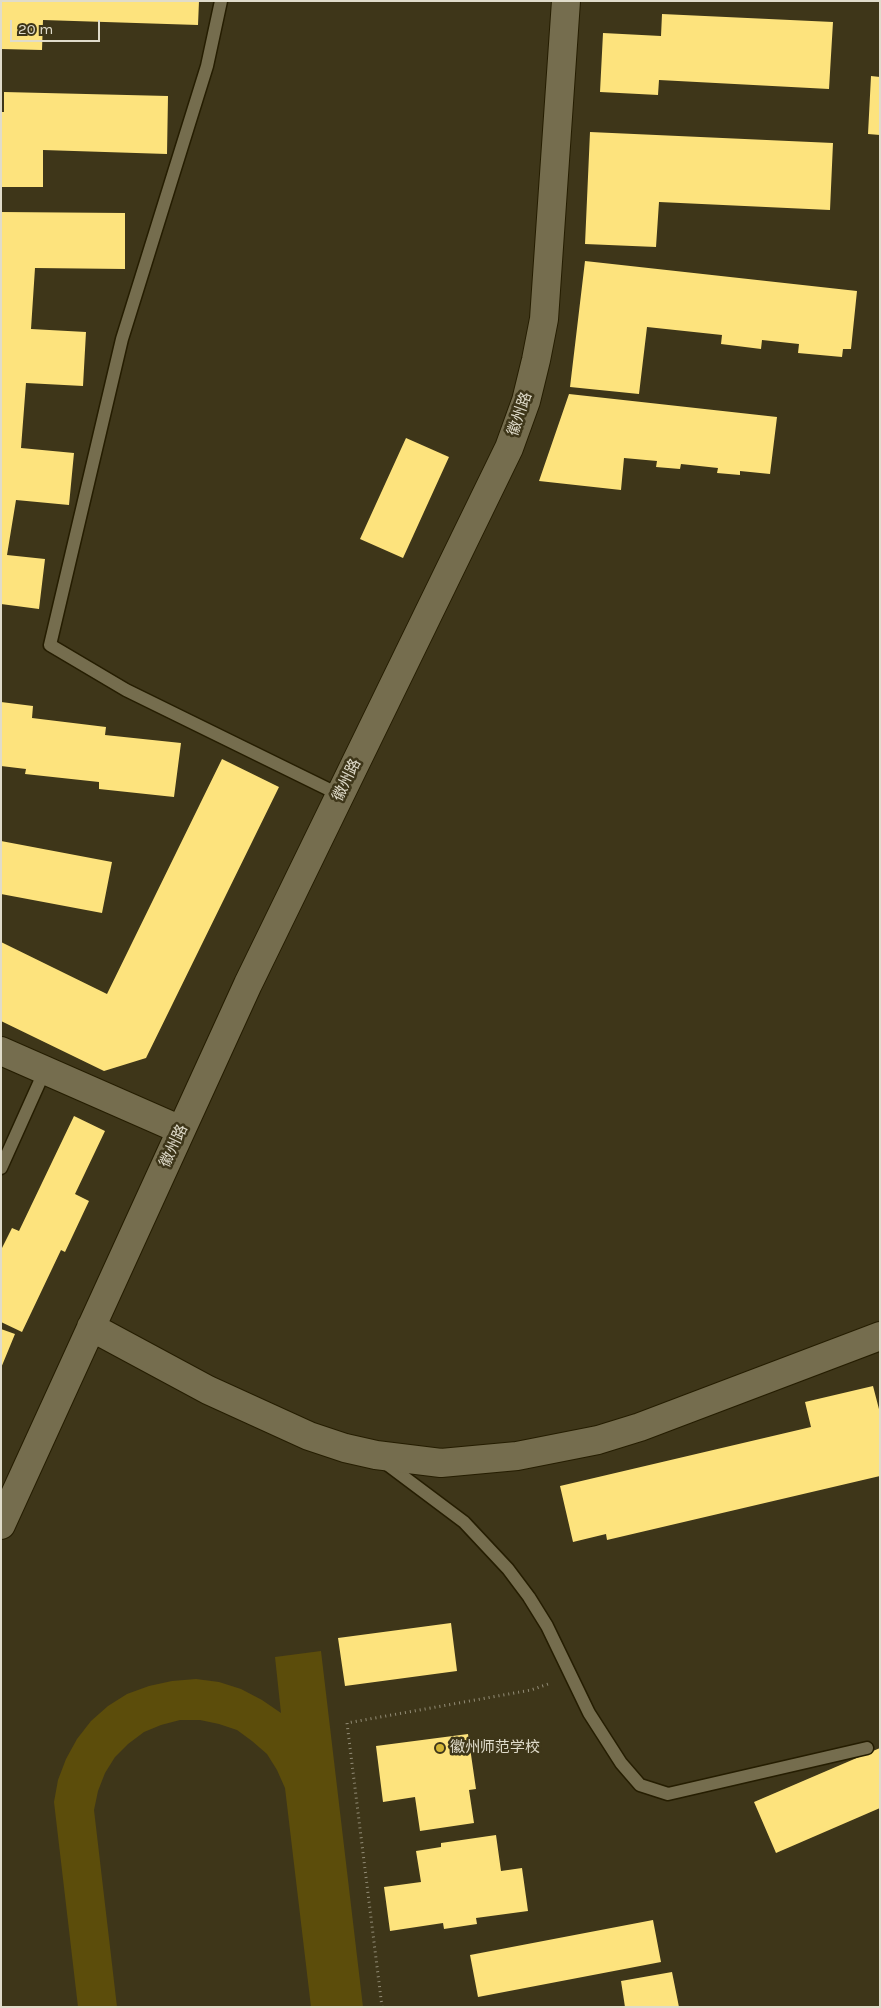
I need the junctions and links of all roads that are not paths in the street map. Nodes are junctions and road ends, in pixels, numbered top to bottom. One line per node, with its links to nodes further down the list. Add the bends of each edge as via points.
1 (221, 1): 3 (lane, via 207,66 122,339 50,645 126,690)
2 (566, 1): 3 (main road, 徽州路, via 544,319 526,401 509,448)
3 (340, 794): 6 (main road, 徽州路)
4 (1, 1051): 5 (main road)
5 (45, 1070): 6 (main road); 7 (lane)
6 (181, 1130): 8 (main road, 徽州路)
7 (1, 1168)
8 (91, 1327): 10 (main road, via 216,1394 309,1436); 11 (main road, 徽州路)
9 (880, 1336): 10 (main road, via 598,1440 517,1456 470,1461 441,1463)
10 (376, 1456): 12 (lane, via 464,1522 529,1597 597,1726 640,1785 668,1794)
11 (1, 1525)
12 (867, 1748)

